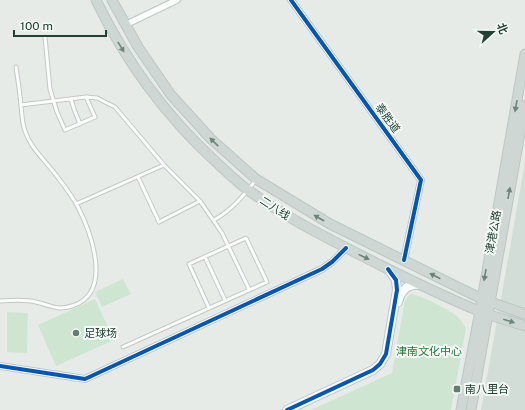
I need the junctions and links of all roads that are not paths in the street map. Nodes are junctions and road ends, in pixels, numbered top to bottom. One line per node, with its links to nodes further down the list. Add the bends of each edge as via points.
1 (96, 0): 18 (main road, 二八线, one-way to 18, via 127,56 157,99 199,147)
2 (112, 0): 5 (main road, 二八线)
3 (177, 0): 5 (street)
4 (292, 0): 25 (street, 泰胜道, via 421,180)
5 (125, 25): 17 (main road, 二八线, one-way to 5, via 210,139 181,107 153,71)
6 (45, 37): 11 (lane)
7 (525, 54): 31 (main road, 津港公路, one-way to 31)
8 (16, 67): 12 (lane)
9 (86, 97): 10 (lane); 14 (lane, via 95,117); 15 (lane, via 97,98 115,107)
10 (71, 99): 11 (lane); 14 (lane)
11 (53, 101): 12 (lane); 14 (lane, via 65,130)
12 (21, 105): 20 (lane, via 24,130 34,150 56,175)
13 (525, 105): 31 (main road, 津港公路, one-way to 13)
14 (80, 124)
15 (164, 166): 16 (lane); 19 (lane)
16 (138, 177): 19 (lane, via 159,222); 20 (lane)
17 (256, 179): 18 (lane); 25 (main road, 二八线, one-way to 17, via 330,224)
18 (248, 190): 21 (lane, via 226,213); 23 (main road, 二八线, via 290,218)
19 (200, 201): 21 (lane)
20 (76, 204): 30 (lane, via 91,242 97,270 90,294 81,302 62,308 51,308 36,302)
21 (214, 220): 22 (lane)
22 (228, 247): 24 (lane); 28 (lane); 28 (lane, via 246,238 267,282)
23 (346, 248): 26 (main road, 二八线, one-way to 26); 37 (street, via 322,269 85,379)
24 (205, 257): 29 (lane); 32 (lane, via 189,264)
25 (404, 260): 31 (main road, 二八线, one-way to 25, via 470,294)
26 (388, 269): 27 (main road, 二八线); 38 (street, via 396,280 397,290 386,354 380,364 373,370)
27 (421, 285): 31 (main road, 二八线); 35 (main road, via 468,312 474,320); 39 (street, via 409,286 400,296 389,354 382,368 375,374)
28 (249, 289): 29 (lane)
29 (224, 300): 32 (lane)
30 (0, 301)
31 (484, 307): 33 (main road, 二八线); 34 (main road, 二八线, one-way to 34); 35 (main road, 津港公路); 41 (main road)
32 (209, 308): 36 (lane)
33 (525, 314)
34 (525, 326)
35 (475, 333): 40 (main road, 津港公路)
36 (123, 347)
37 (0, 366)
38 (287, 410)
39 (296, 410)
40 (461, 410)
41 (471, 410)

